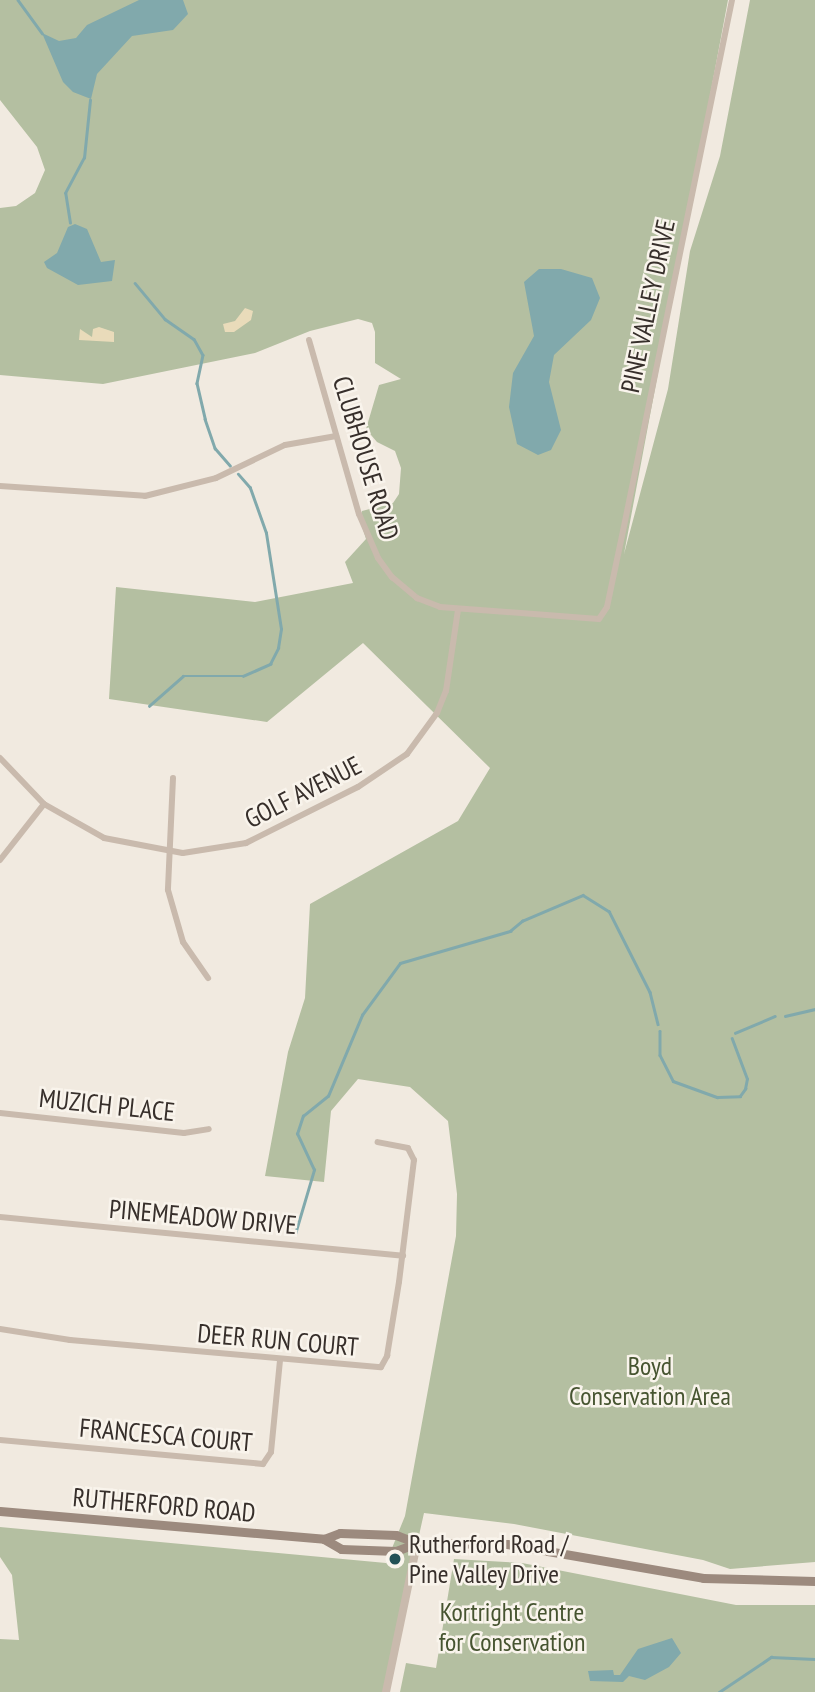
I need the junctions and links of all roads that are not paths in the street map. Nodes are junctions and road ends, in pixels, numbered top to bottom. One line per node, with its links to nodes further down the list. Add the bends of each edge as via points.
1 (732, 0): 6 (street, PINE VALLEY DRIVE, via 607,607)
2 (309, 340): 3 (street, CLUBHOUSE ROAD)
3 (336, 436): 4 (street, via 285,445 216,478 145,496); 5 (street, CLUBHOUSE ROAD, via 359,514 378,558 417,597)
4 (0, 486)
5 (458, 610): 6 (street, CLUBHOUSE ROAD); 10 (street, GOLF AVENUE, via 446,691 437,713 407,754 358,786 246,843)
6 (599, 619)
7 (0, 758): 9 (street, GOLF AVENUE)
8 (173, 778): 10 (street)
9 (44, 804): 10 (street, GOLF AVENUE, via 104,838); 11 (street)
10 (171, 852): 12 (street, via 168,890 173,918)
11 (0, 860)
12 (208, 978)
13 (0, 1113): 14 (street, MUZICH PLACE, via 184,1133)
14 (209, 1129)
15 (378, 1142): 17 (street, DEER RUN COURT, via 413,1153)
16 (0, 1217): 17 (street, PINEMEADOW DRIVE)
17 (402, 1255): 19 (street, DEER RUN COURT, via 387,1356 381,1367)
18 (0, 1329): 19 (street, DEER RUN COURT, via 47,1338)
19 (280, 1360): 20 (street, FRANCESCA COURT, via 271,1452 263,1464)
20 (0, 1440)
21 (0, 1511): 22 (main road, RUTHERFORD ROAD)
22 (324, 1539): 23 (main road, RUTHERFORD ROAD, via 340,1533 396,1535); 23 (main road, RUTHERFORD ROAD, via 341,1549 396,1551)
23 (417, 1543): 24 (main road, RUTHERFORD ROAD, via 507,1544 703,1578); 25 (street)
24 (815, 1581)
25 (386, 1692)

